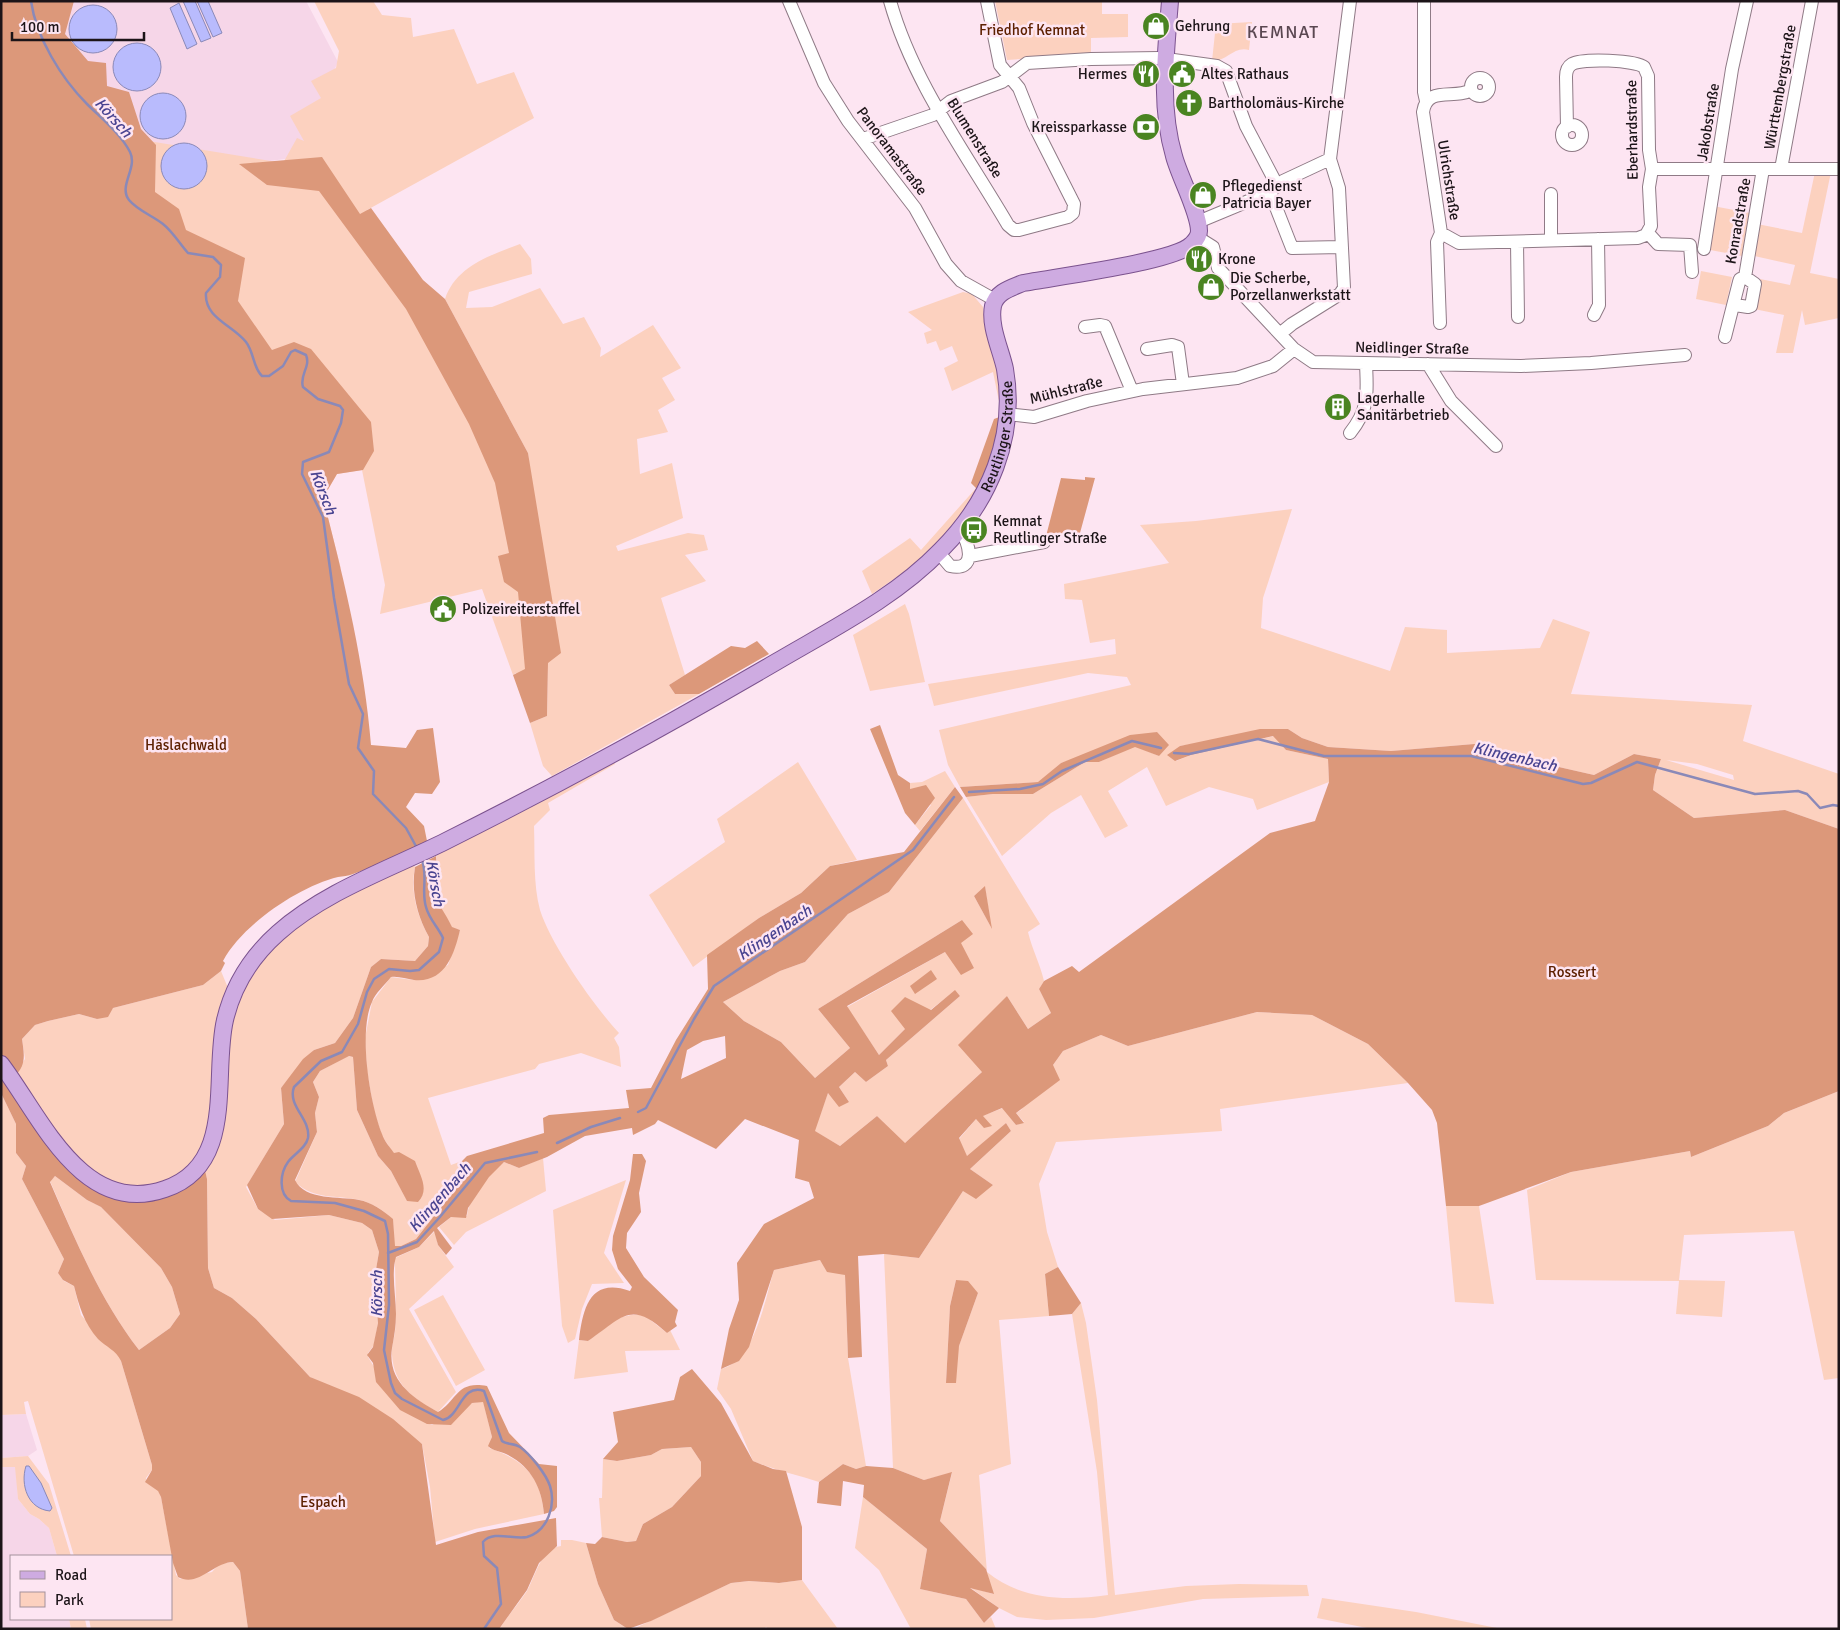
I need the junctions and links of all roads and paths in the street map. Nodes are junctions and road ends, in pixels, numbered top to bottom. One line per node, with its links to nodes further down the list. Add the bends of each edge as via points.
1 (788, 1): 15 (street, Panoramastraße, via 824,83)
2 (890, 1): 13 (street, Blumenstraße, via 915,68)
3 (987, 1): 10 (street, via 999,62)
4 (1170, 1): 9 (main road)
5 (1350, 1): 16 (street)
6 (1424, 1): 12 (street, Ulrichstraße)
7 (1747, 1): 21 (street, Jakobstraße, via 1732,70)
8 (1812, 1): 19 (street, Württembergstraße)
9 (1165, 59): 10 (street, via 1027,63); 22 (street, via 1222,67 1226,71); 24 (main road, via 1168,134)
10 (1010, 77): 13 (street, via 951,101); 13 (street, Blumenstraße, via 1019,88 1073,201 1074,211 1068,217 1020,230 1011,228)
11 (1471, 90): 12 (street, via 1434,95)
12 (1426, 101): 25 (street, Ulrichstraße, via 1423,117)
13 (939, 111): 15 (street)
14 (1568, 127): 17 (street, Eberhardstraße, via 1566,71 1571,64 1632,61 1641,64 1648,73)
15 (863, 139): 33 (street, Panoramastraße, via 915,208 952,272)
16 (1330, 159): 22 (street); 30 (street, via 1338,186)
17 (1652, 169): 21 (street, Württembergstraße); 26 (street, Eberhardstraße, via 1649,187 1651,226)
18 (1763, 169): 19 (street, Württembergstraße); 21 (street, Württembergstraße); 39 (street, Konradstraße, via 1745,277 1740,278)
19 (1781, 169): 20 (street)
20 (1839, 169)
21 (1717, 170): 31 (street, Jakobstraße)
22 (1274, 189): 24 (street); 30 (street, via 1292,248)
23 (1551, 194): 27 (street)
24 (1198, 230): 33 (main road, via 1189,247 1173,253 1121,266 1023,283 1005,291); 38 (street, Neidlinger Straße, via 1213,247 1218,268)
25 (1441, 233): 29 (street, via 1459,243); 36 (street, Ulrichstraße, via 1437,242)
26 (1648, 233): 28 (street, via 1638,238); 32 (street, via 1658,244 1690,245)
27 (1551, 239): 28 (street); 29 (street)
28 (1598, 239): 34 (street, via 1599,305)
29 (1517, 242): 35 (street)
30 (1341, 246): 38 (street, via 1345,286 1342,292)
31 (1704, 249)
32 (1692, 272)
33 (995, 300): 47 (main road, Reutlinger Straße, via 993,318 1006,376)
34 (1594, 315)
35 (1518, 317)
36 (1440, 323)
37 (1085, 327): 46 (street, via 1105,326)
38 (1281, 333): 41 (street, Neidlinger Straße)
39 (1725, 337)
40 (1147, 349): 45 (street, via 1178,347)
41 (1294, 349): 43 (street, Neidlinger Straße, via 1313,362); 45 (street, Mühlstraße, via 1273,366 1253,374 1230,380)
42 (1685, 355): 44 (street, Neidlinger Straße, via 1548,365)
43 (1366, 364): 44 (street, Neidlinger Straße); 48 (street, via 1367,401)
44 (1428, 364): 49 (street, via 1451,400)
45 (1183, 384): 46 (street, Mühlstraße)
46 (1132, 391): 47 (street, Mühlstraße, via 1034,417)
47 (1007, 414): 50 (main road, Reutlinger Straße, via 1001,448 989,484)
48 (1350, 433)
49 (1496, 446)
50 (960, 530): 52 (main road, Reutlinger Straße); 53 (street)
51 (1044, 542): 53 (street)
52 (939, 553): 53 (street, via 956,568); 54 (main road, Reutlinger Straße, via 907,580 862,610 715,698 541,793 308,911 280,931 252,961 236,987 225,1019 213,1141 198,1167 172,1186 155,1192 132,1193 112,1188 87,1175 52,1140)
53 (970, 556)
54 (1, 1064)

